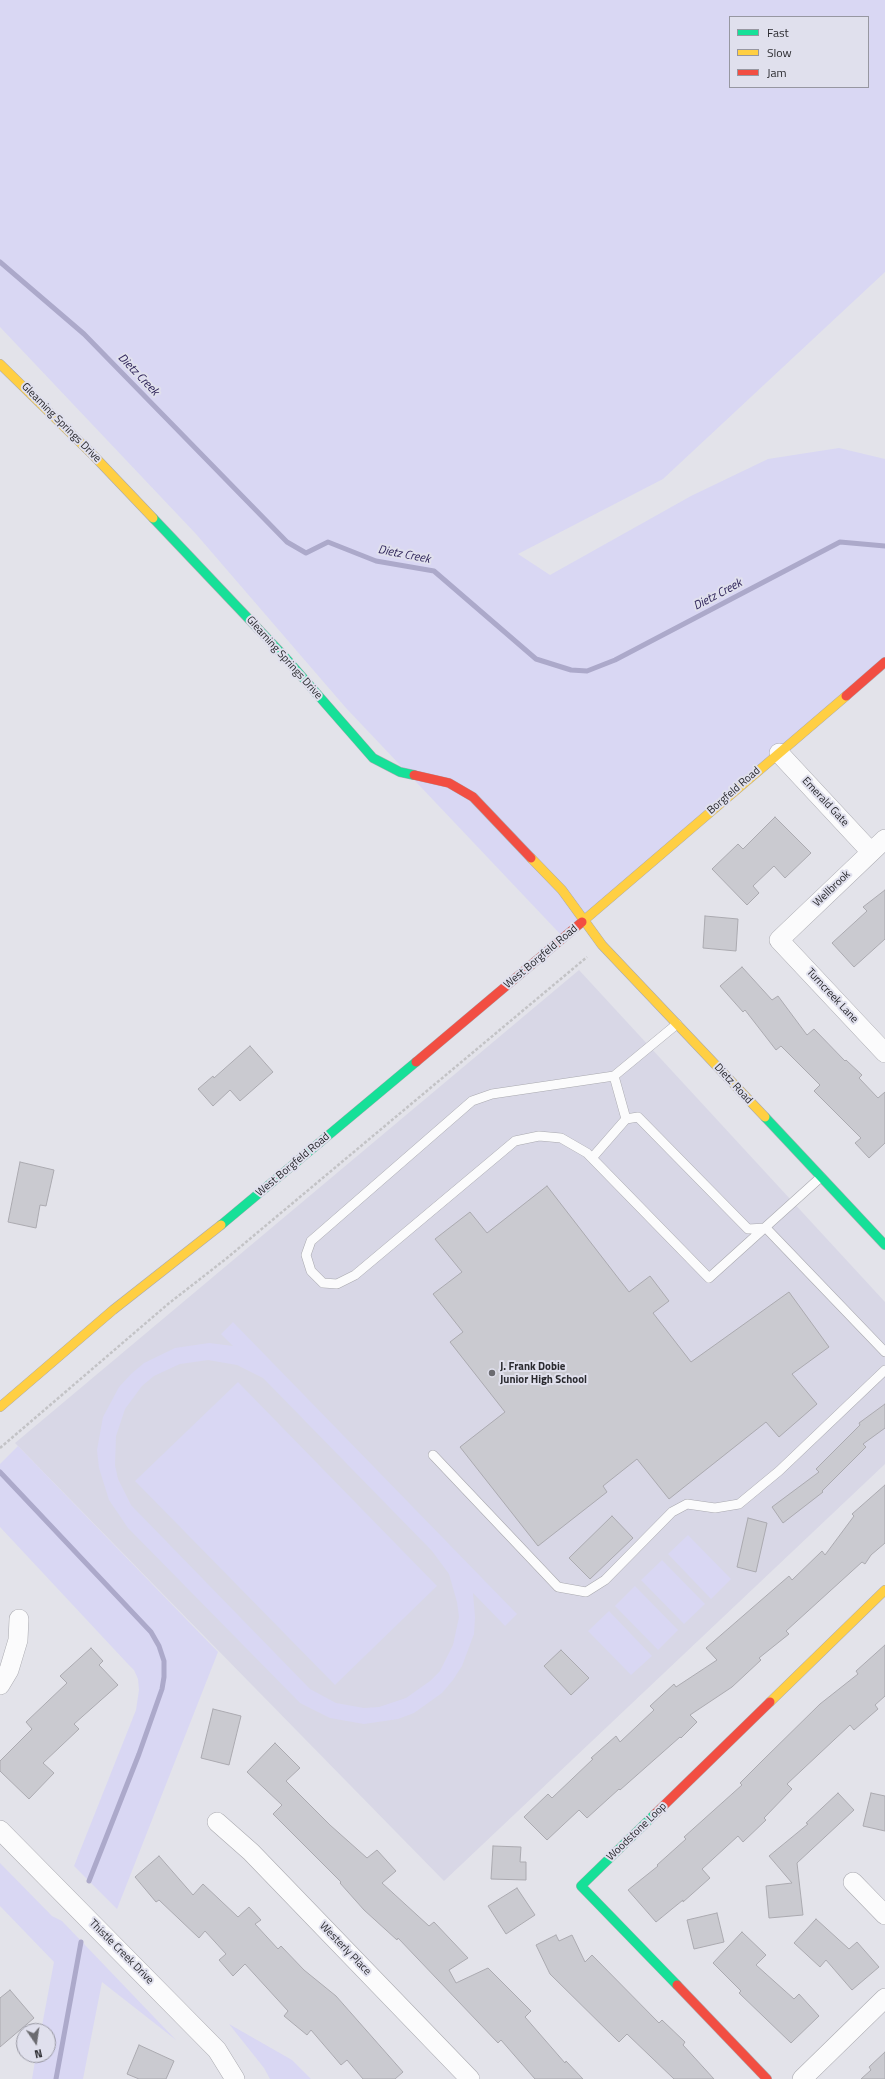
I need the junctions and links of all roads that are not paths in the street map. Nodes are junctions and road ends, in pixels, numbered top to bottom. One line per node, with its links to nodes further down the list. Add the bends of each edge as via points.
1 (0, 364): 6 (street, Gleaming Springs Drive, via 94,456 278,649 373,758 400,772 450,783 473,797 562,890)
2 (885, 662): 3 (street, Borgfeld Road)
3 (779, 753): 5 (street, Emerald Gate); 6 (street, Borgfeld Road)
4 (885, 839): 5 (street, Wellbrook)
5 (870, 852): 7 (street, Wellbrook)
6 (584, 921): 8 (street, Dietz Road, via 602,945); 18 (street, West Borgfeld Road, via 217,1228 113,1310)
7 (779, 940): 9 (street, Turncreek Lane)
8 (677, 1024): 10 (lane); 13 (street, Dietz Road)
9 (885, 1053)
10 (614, 1076): 11 (lane); 12 (lane, via 492,1094 472,1102 311,1241 306,1255 311,1271 323,1283 337,1284 355,1275 515,1141 539,1136 561,1138)
11 (626, 1119): 12 (lane); 14 (lane, via 638,1117 748,1229)
12 (592, 1158): 14 (lane, via 709,1278)
13 (820, 1177): 14 (lane); 15 (street, Dietz Road)
14 (766, 1228): 16 (lane)
15 (885, 1246)
16 (885, 1352)
17 (885, 1370): 19 (lane, via 779,1472 739,1504 715,1508 687,1504 672,1512 605,1580 586,1592 558,1587)
18 (0, 1407)
19 (433, 1455)
20 (885, 1590): 30 (street, Woodstone Loop, via 581,1886)
21 (19, 1619): 22 (street, via 18,1640 9,1670)
22 (0, 1685)
23 (217, 1822): 29 (street, Westerly Place, via 251,1852)
24 (0, 1830): 28 (street, Thistle Creek Drive, via 217,2050)
25 (853, 1882): 26 (street)
26 (885, 1915)
27 (885, 1998): 31 (street)
28 (231, 2077)
29 (470, 2079)
30 (767, 2079)
31 (802, 2079)

